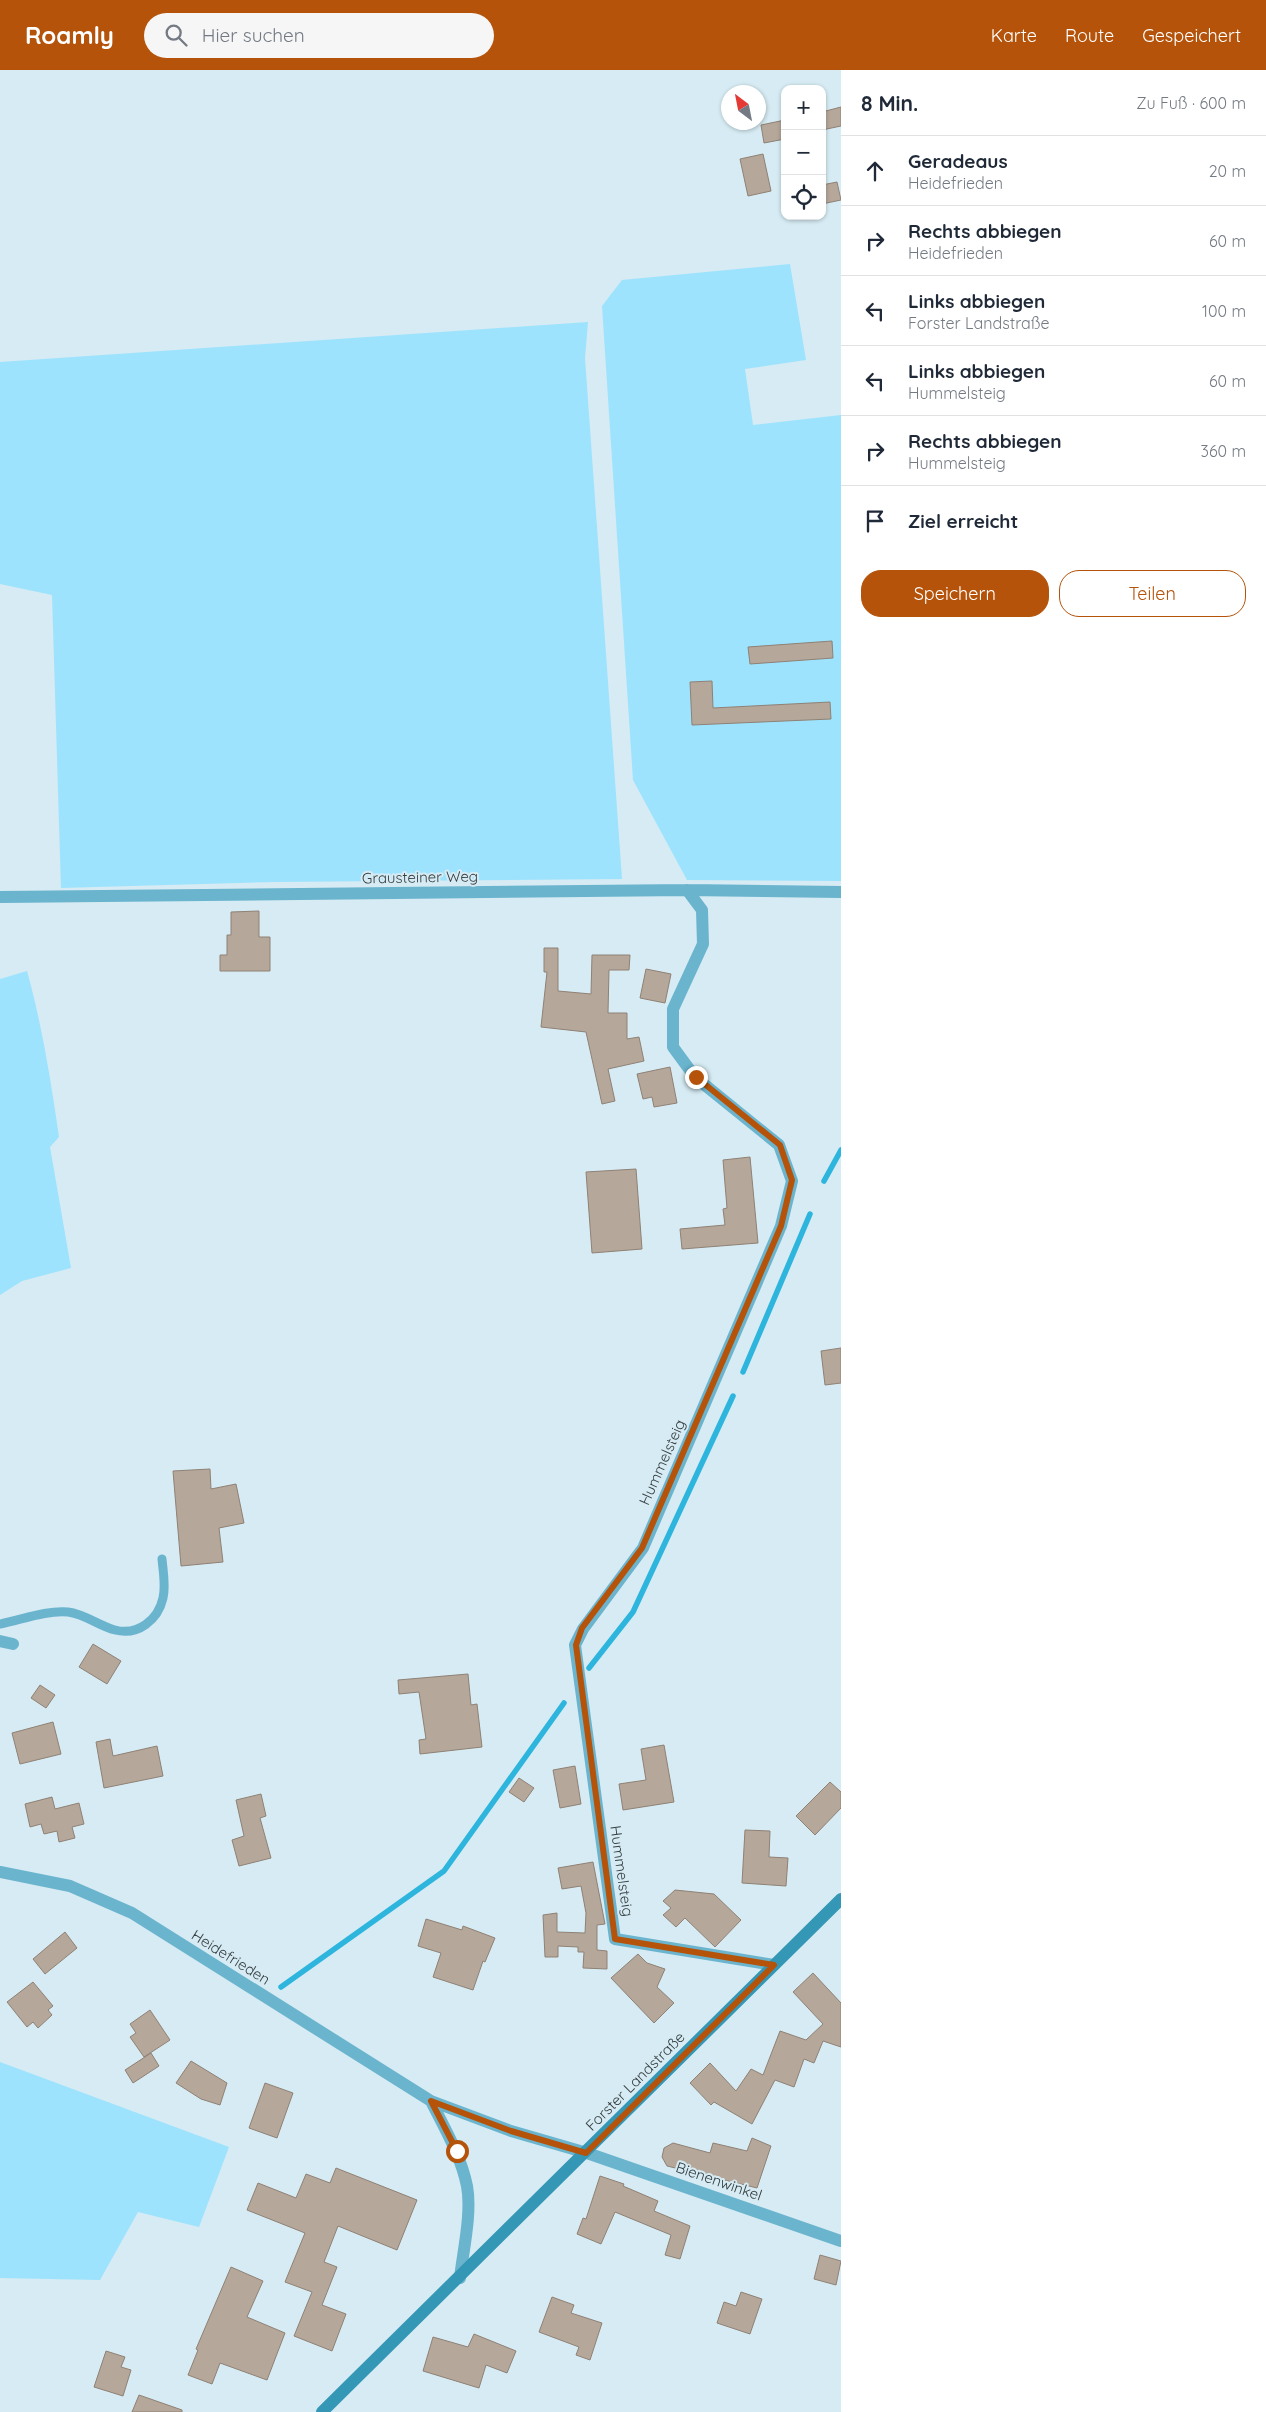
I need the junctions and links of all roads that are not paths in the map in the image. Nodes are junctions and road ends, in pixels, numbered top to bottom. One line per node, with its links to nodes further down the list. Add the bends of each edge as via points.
1 (687, 890): 2 (street, Grausteiner Weg); 3 (street, Grausteiner Weg); 10 (street, Hummelsteig, via 702,910 703,944 673,1009 673,1046 696,1077 780,1145 792,1180 781,1226 642,1548 582,1628 576,1645 615,1939)
2 (841, 892)
3 (0, 897)
4 (162, 1559): 5 (lane, via 164,1597 151,1622 140,1629 114,1630 68,1612)
5 (0, 1624)
6 (0, 1641): 7 (street)
7 (13, 1644)
8 (0, 1872): 11 (street, Heidefrieden, via 70,1886 132,1913)
9 (841, 1899): 10 (main road, Forster Landstraße)
10 (774, 1965): 12 (main road, Forster Landstraße)
11 (431, 2101): 12 (street, Heidefrieden, via 511,2131); 14 (street, via 457,2151 467,2187)
12 (586, 2153): 13 (street, Bienenwinkel); 14 (main road, Forster Landstraße)
13 (841, 2241)
14 (460, 2278): 15 (main road, Forster Landstraße)
15 (322, 2412)

